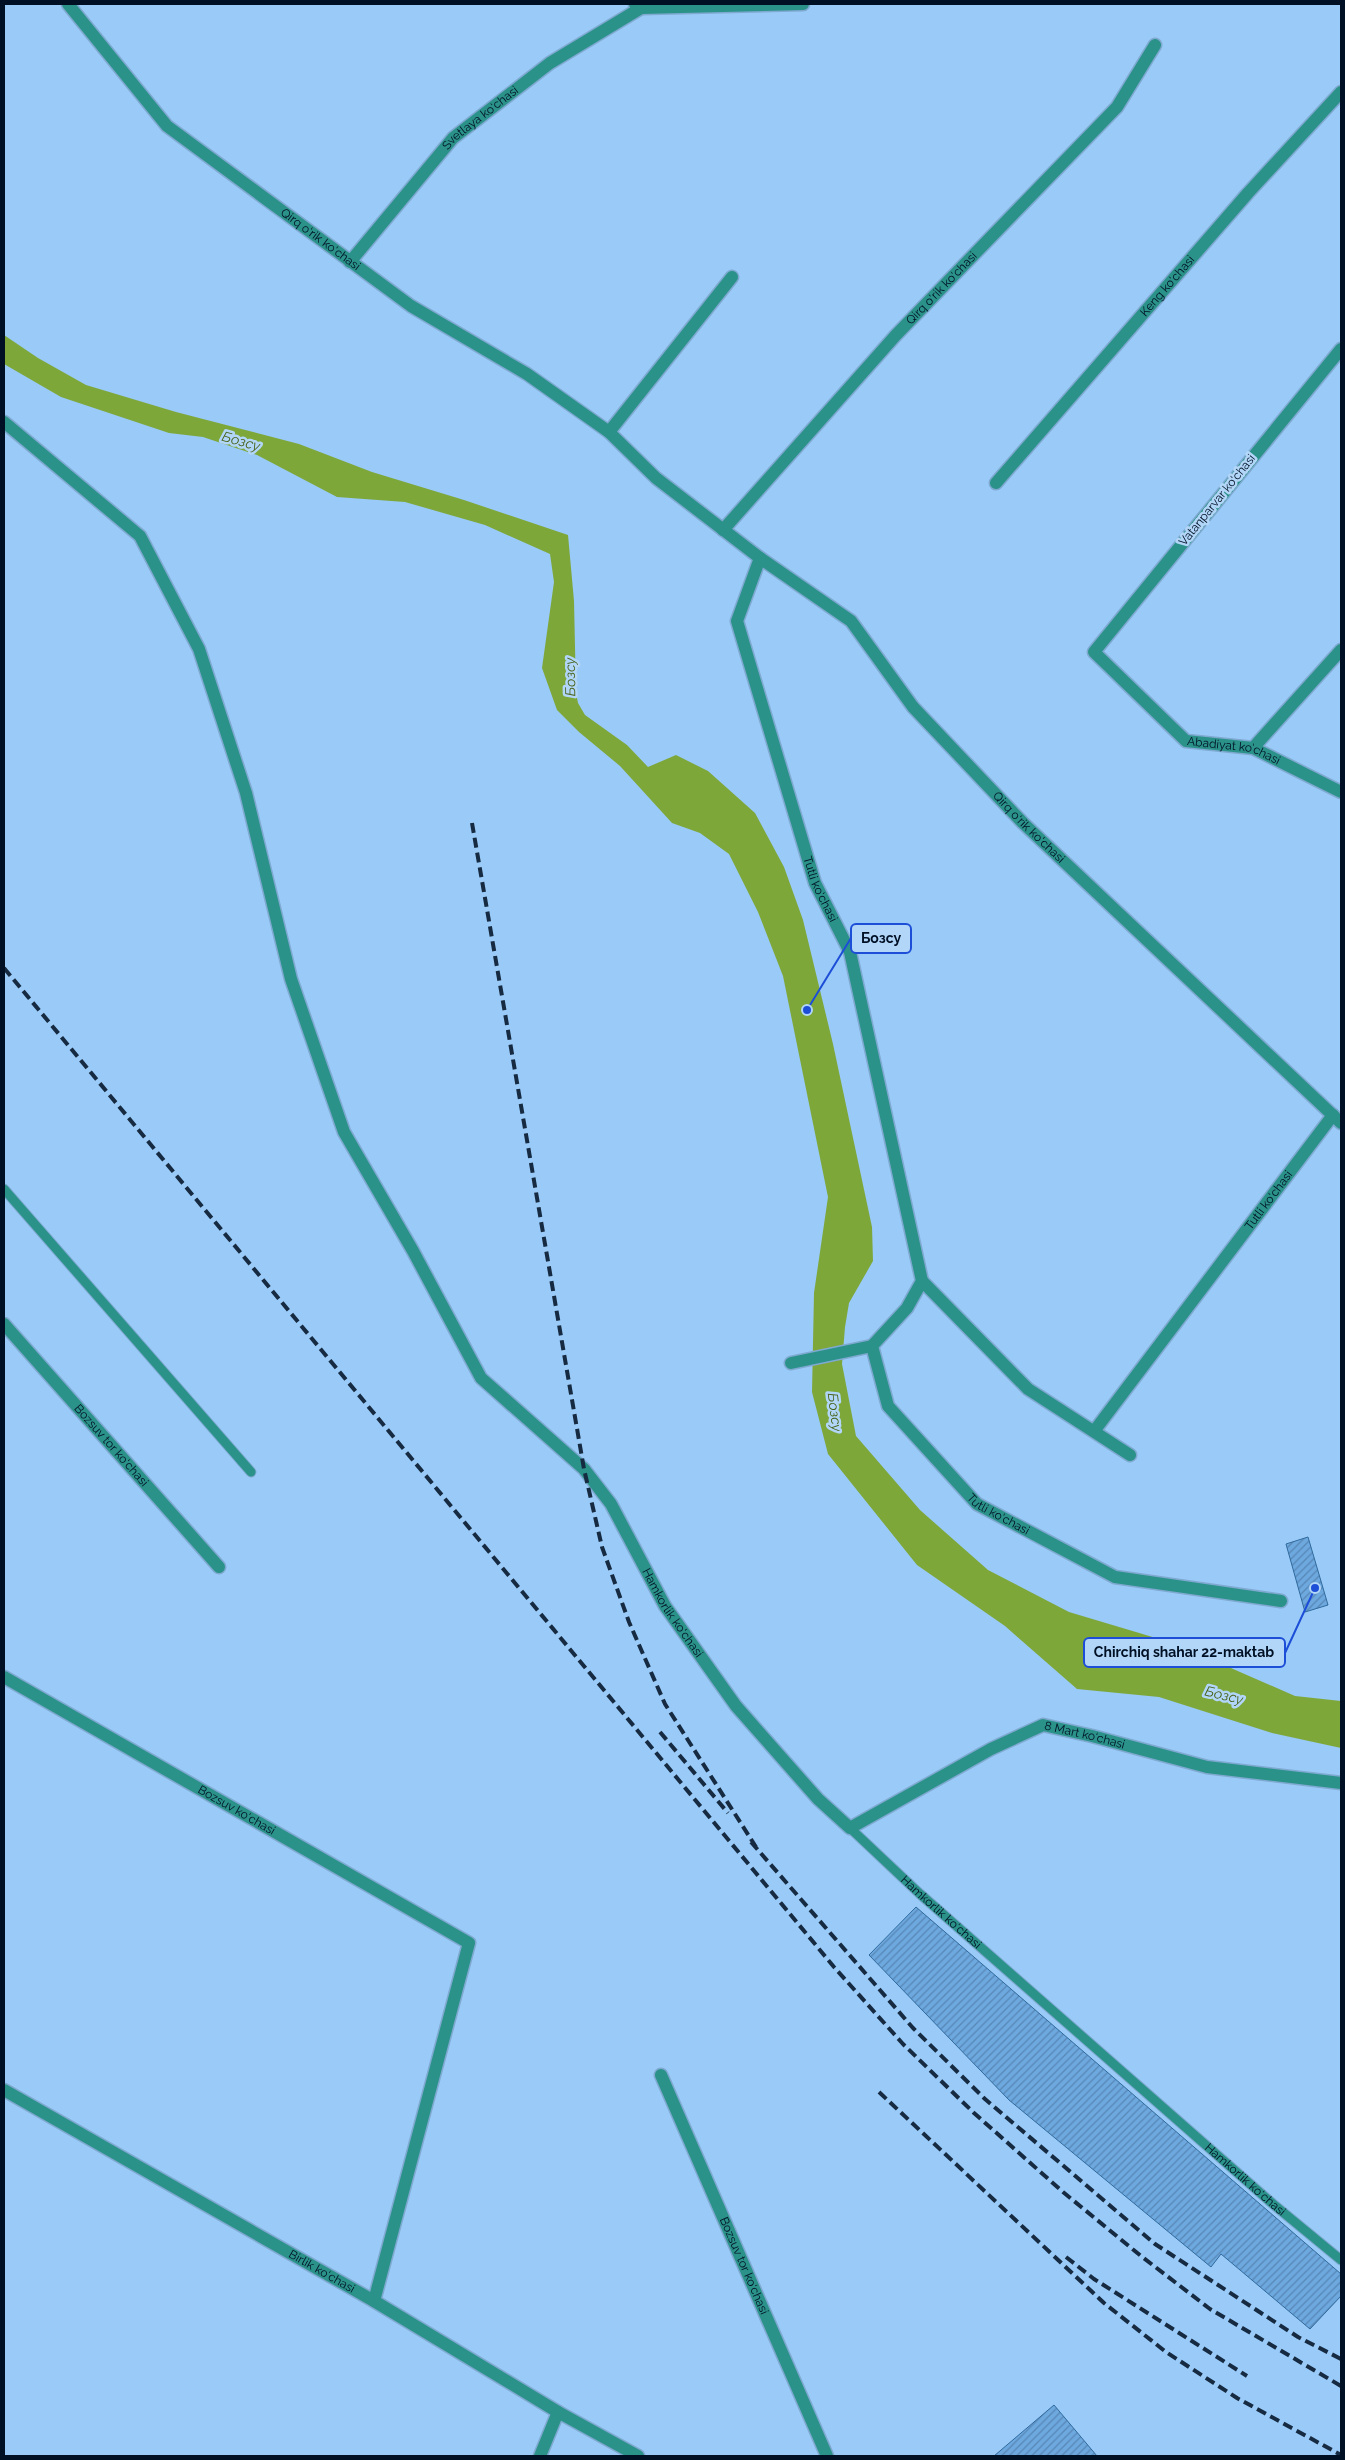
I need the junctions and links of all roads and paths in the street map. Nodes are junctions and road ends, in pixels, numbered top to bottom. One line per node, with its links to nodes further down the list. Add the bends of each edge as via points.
1 (68, 4): 6 (street, Qirq o‘rik ko‘chasi, via 167,126)
2 (803, 4): 3 (street, Svetlaya ko‘chasi)
3 (638, 6): 6 (street, Svetlaya ko‘chasi, via 550,63 453,138)
4 (1155, 44): 12 (street, Qirq o‘rik ko‘chasi, via 1117,107 896,335)
5 (1341, 92): 11 (street, Keng ko‘chasi, via 1248,193)
6 (350, 262): 10 (street, Qirq o‘rik ko‘chasi, via 411,306 527,374)
7 (732, 277): 10 (street)
8 (1341, 348): 15 (street, Vatanparvar ko‘chasi)
9 (4, 422): 31 (street, Hamkorlik ko‘chasi, via 140,536 199,649 246,793 291,979 344,1132 481,1378 584,1469 611,1504 665,1606 736,1706 818,1799)
10 (609, 432): 12 (street, Qirq o‘rik ko‘chasi, via 656,478)
11 (996, 483)
12 (723, 530): 13 (street, Qirq o‘rik ko‘chasi)
13 (760, 558): 18 (street, Qirq o‘rik ko‘chasi, via 852,621 913,707 1023,822); 20 (street, Tutli ko‘chasi, via 737,621 815,882 850,952)
14 (1341, 650): 16 (street)
15 (1094, 652): 16 (street, Abadiyat ko‘chasi, via 1186,741)
16 (1253, 748): 17 (street, Abadiyat ko‘chasi)
17 (1341, 792)
18 (1337, 1119): 24 (street, Tutli ko‘chasi)
19 (4, 1189): 26 (lane)
20 (922, 1281): 22 (street, via 907,1308); 24 (street, via 1028,1389)
21 (4, 1324): 27 (street, Bozsuv tor ko‘chasi)
22 (872, 1346): 23 (street); 28 (street, Tutli ko‘chasi, via 888,1406 977,1504 1116,1577)
23 (791, 1363)
24 (1095, 1430): 25 (street)
25 (1130, 1455)
26 (251, 1472)
27 (219, 1567)
28 (1281, 1601)
29 (4, 1677): 35 (street, Bozsuv ko‘chasi, via 469,1943)
30 (1341, 1783): 31 (street, 8 Mart ko‘chasi, via 1207,1767 1043,1725 992,1749)
31 (850, 1828): 34 (lane, Hamkorlik ko‘chasi, via 936,1908)
32 (661, 2075): 39 (street, Bozsuv tor ko‘chasi)
33 (4, 2090): 35 (street, Birlik ko‘chasi)
34 (1341, 2260)
35 (374, 2301): 36 (street, Birlik ko‘chasi)
36 (558, 2412): 37 (street); 38 (street, Birlik ko‘chasi)
37 (540, 2456)
38 (638, 2456)
39 (827, 2456)

